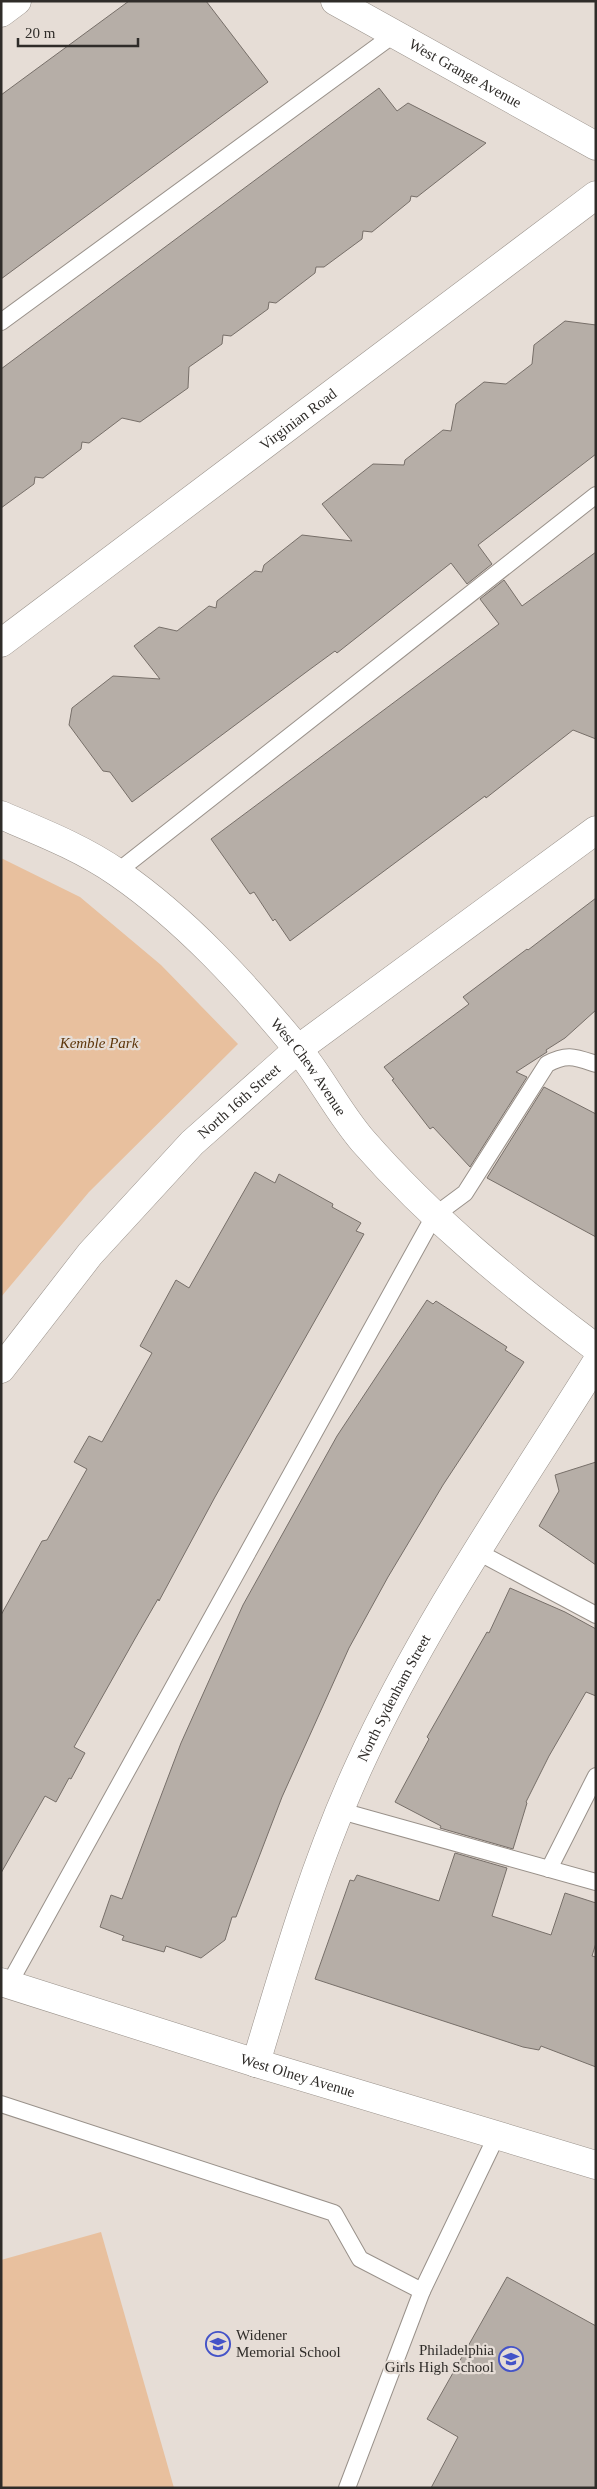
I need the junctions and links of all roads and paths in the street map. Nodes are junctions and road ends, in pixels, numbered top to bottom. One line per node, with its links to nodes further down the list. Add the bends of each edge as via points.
1 (18, 1): 3 (street)
2 (335, 1): 4 (street, West Grange Avenue)
3 (1, 13)
4 (396, 34): 5 (street, West Grange Avenue); 7 (lane)
5 (596, 146)
6 (596, 195): 9 (street, Virginian Road)
7 (1, 322)
8 (596, 495): 12 (lane)
9 (1, 644)
10 (1, 815): 12 (street, West Chew Avenue, via 63,842)
11 (595, 832): 13 (street, North 16th Street)
12 (117, 872): 13 (street, West Chew Avenue, via 188,929 235,976)
13 (298, 1049): 15 (street, West Chew Avenue, via 362,1140); 18 (street, North 16th Street, via 192,1143 90,1254)
14 (596, 1064): 15 (lane, via 561,1057 547,1064 465,1193)
15 (434, 1216): 16 (street, West Chew Avenue, via 516,1288); 25 (lane)
16 (596, 1348)
17 (596, 1364): 19 (street, North Sydenham Street)
18 (1, 1369)
19 (478, 1552): 20 (lane); 22 (street, North Sydenham Street, via 431,1627 359,1766)
20 (596, 1615)
21 (596, 1776): 23 (lane)
22 (341, 1811): 23 (lane); 26 (street, North Sydenham Street, via 306,1897)
23 (549, 1868): 24 (lane)
24 (596, 1882)
25 (5, 1983): 26 (street, West Olney Avenue)
26 (256, 2063): 28 (street, West Olney Avenue)
27 (1, 2104): 30 (lane, via 334,2214 360,2259)
28 (497, 2135): 29 (street, West Olney Avenue); 30 (lane)
29 (596, 2165)
30 (422, 2290): 31 (lane)
31 (347, 2488)

